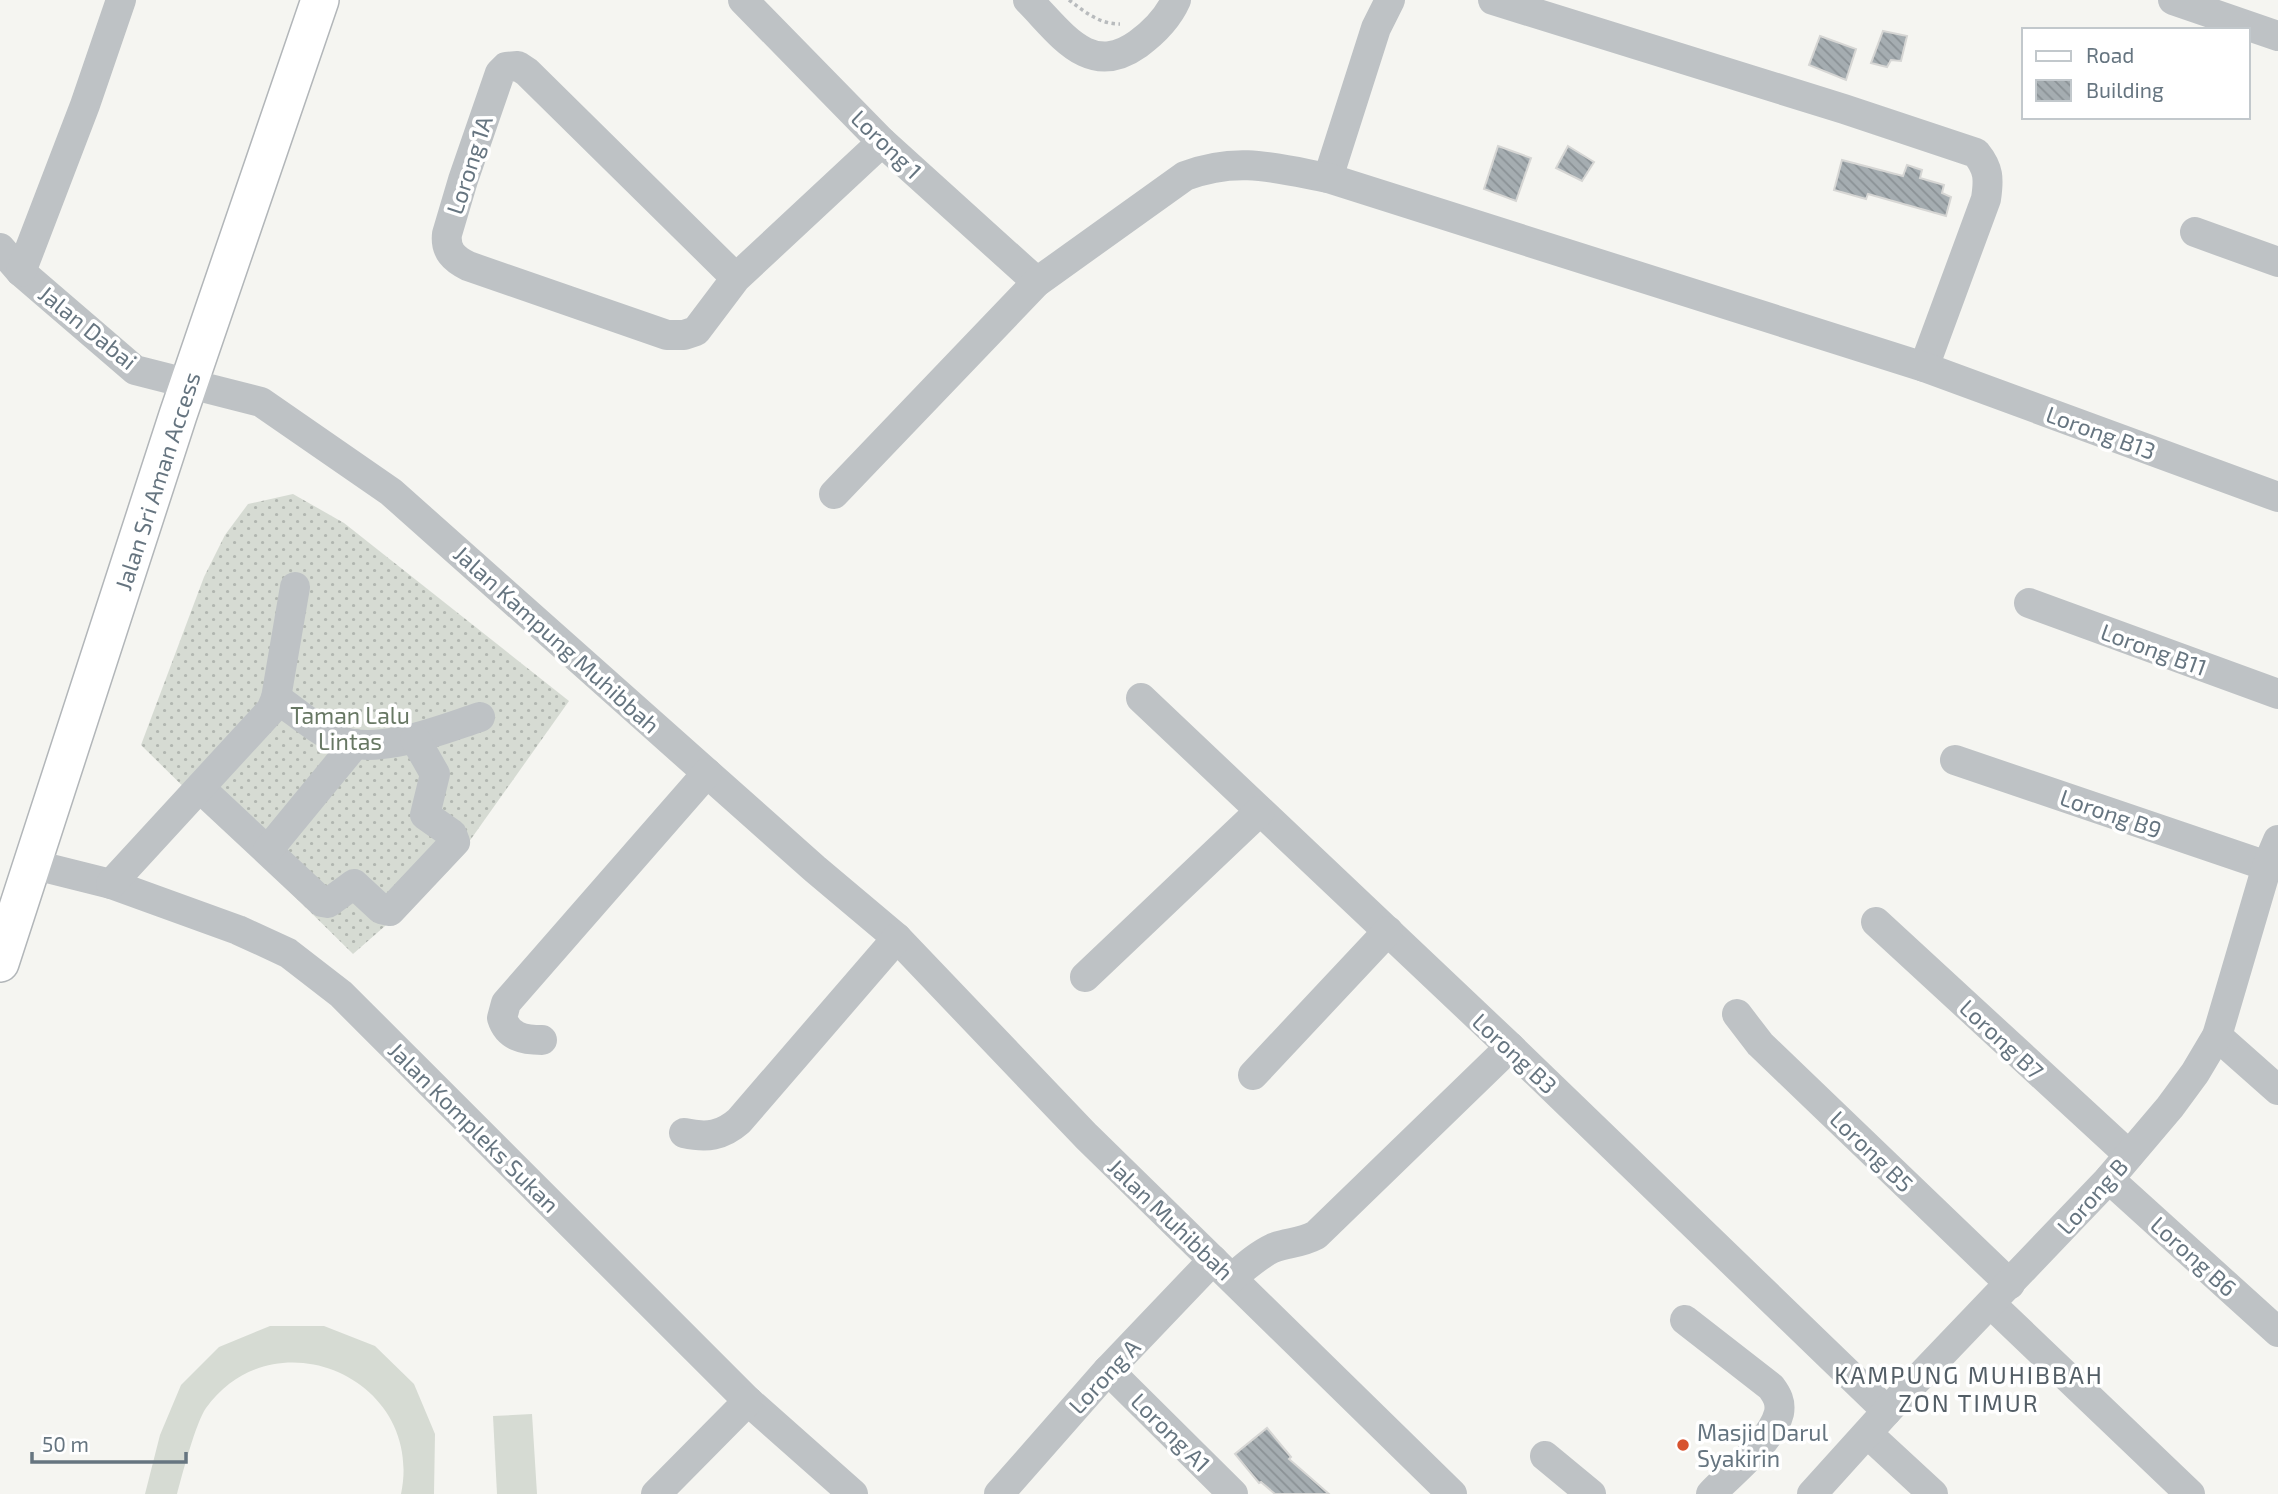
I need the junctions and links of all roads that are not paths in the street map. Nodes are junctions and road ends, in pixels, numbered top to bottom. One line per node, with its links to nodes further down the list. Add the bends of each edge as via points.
1 (320, 0): 19 (main road, Jalan Sri Aman Access)
2 (743, 0): 10 (street, Lorong 1)
3 (1028, 0): 4 (street, via 1075,47 1109,58 1124,54 1153,33)
4 (1176, 0)
5 (1390, 0): 11 (street, via 1376,28)
6 (1493, 0): 18 (street, via 1976,153 1988,170 1986,199)
7 (2173, 0): 9 (street)
8 (113, 2): 15 (street, via 85,105)
9 (2278, 36)
10 (882, 142): 16 (street, Lorong 1A); 17 (street, Lorong 1)
11 (1328, 177): 17 (street, Lorong B13, via 1237,163 1208,167 1185,176); 18 (street, Lorong B13)
12 (2195, 232): 14 (street)
13 (0, 248): 15 (street, Jalan Dabai)
14 (2278, 261)
15 (21, 272): 19 (street, Jalan Dabai, via 135,370)
16 (736, 278): 16 (street, Lorong 1A, via 696,331 667,335 456,260 446,243 447,234 506,67 518,66 527,72)
17 (1037, 282): 20 (street, Lorong B13)
18 (1924, 367): 21 (street, Lorong B13)
19 (190, 382): 31 (street, Jalan Kampung Muhibbah, via 261,402 391,492); 36 (main road, Jalan Sri Aman Access)
20 (834, 494)
21 (2278, 498)
22 (295, 587): 25 (street)
23 (2029, 603): 24 (street, Lorong B11)
24 (2278, 694)
25 (276, 698): 29 (street, via 336,739); 32 (street, via 271,710)
26 (1141, 698): 33 (street, Lorong B3)
27 (480, 717): 28 (street)
28 (415, 739): 29 (street); 35 (street, via 435,775 425,816 453,834 455,842 393,910 382,909 354,884 325,904)
29 (355, 744): 35 (street)
30 (1955, 760): 34 (street, Lorong B9)
31 (707, 772): 40 (street, Jalan Kampung Muhibbah); 45 (street, via 506,1003 502,1017 509,1031 525,1040)
32 (200, 788): 35 (street); 37 (street)
33 (1261, 811): 39 (street, Lorong B3); 42 (street)
34 (2275, 847): 44 (street, Lorong B)
35 (268, 850)
36 (31, 864): 37 (street, Jalan Kompleks Sukan); 41 (main road, Jalan Sri Aman Access)
37 (111, 884): 57 (street, Jalan Kompleks Sukan, via 238,930 288,953 316,973)
38 (1876, 922): 50 (street, Lorong B7)
39 (1388, 931): 46 (street, Lorong B3); 47 (street)
40 (897, 938): 49 (street, via 739,1121 719,1134); 52 (street, Jalan Muhibbah, via 1086,1136)
41 (0, 963)
42 (1085, 977)
43 (1737, 1014): 53 (street, Lorong B5, via 1760,1045)
44 (2217, 1036): 48 (street); 50 (street, Lorong B, via 2170,1107)
45 (542, 1040)
46 (1510, 1046): 52 (street, Lorong A, via 1316,1235); 58 (street, Lorong B3)
47 (1253, 1076)
48 (2278, 1090)
49 (684, 1133)
50 (2129, 1155): 51 (street, Lorong B)
51 (2109, 1179): 53 (street, Lorong B); 55 (street, Lorong B6)
52 (1222, 1269): 56 (street, Lorong A); 65 (street, Jalan Muhibbah)
53 (2001, 1294): 58 (street, Lorong B); 70 (street, Lorong B5)
54 (1685, 1320): 67 (street, via 1771,1387 1779,1403 1770,1432)
55 (2278, 1332)
56 (1108, 1370): 63 (street, Lorong A); 64 (street, Lorong A1)
57 (748, 1401): 61 (street); 62 (street, Jalan Kompleks Sukan)
58 (1887, 1411): 59 (street, Lorong B)
59 (1868, 1434): 68 (street, Lorong B); 69 (street)
60 (1545, 1456): 66 (street)
61 (656, 1494)
62 (853, 1494)
63 (999, 1494)
64 (1233, 1494)
65 (1452, 1494)
66 (1591, 1494)
67 (1711, 1494)
68 (1812, 1494)
69 (1933, 1494)
70 (2190, 1494)

